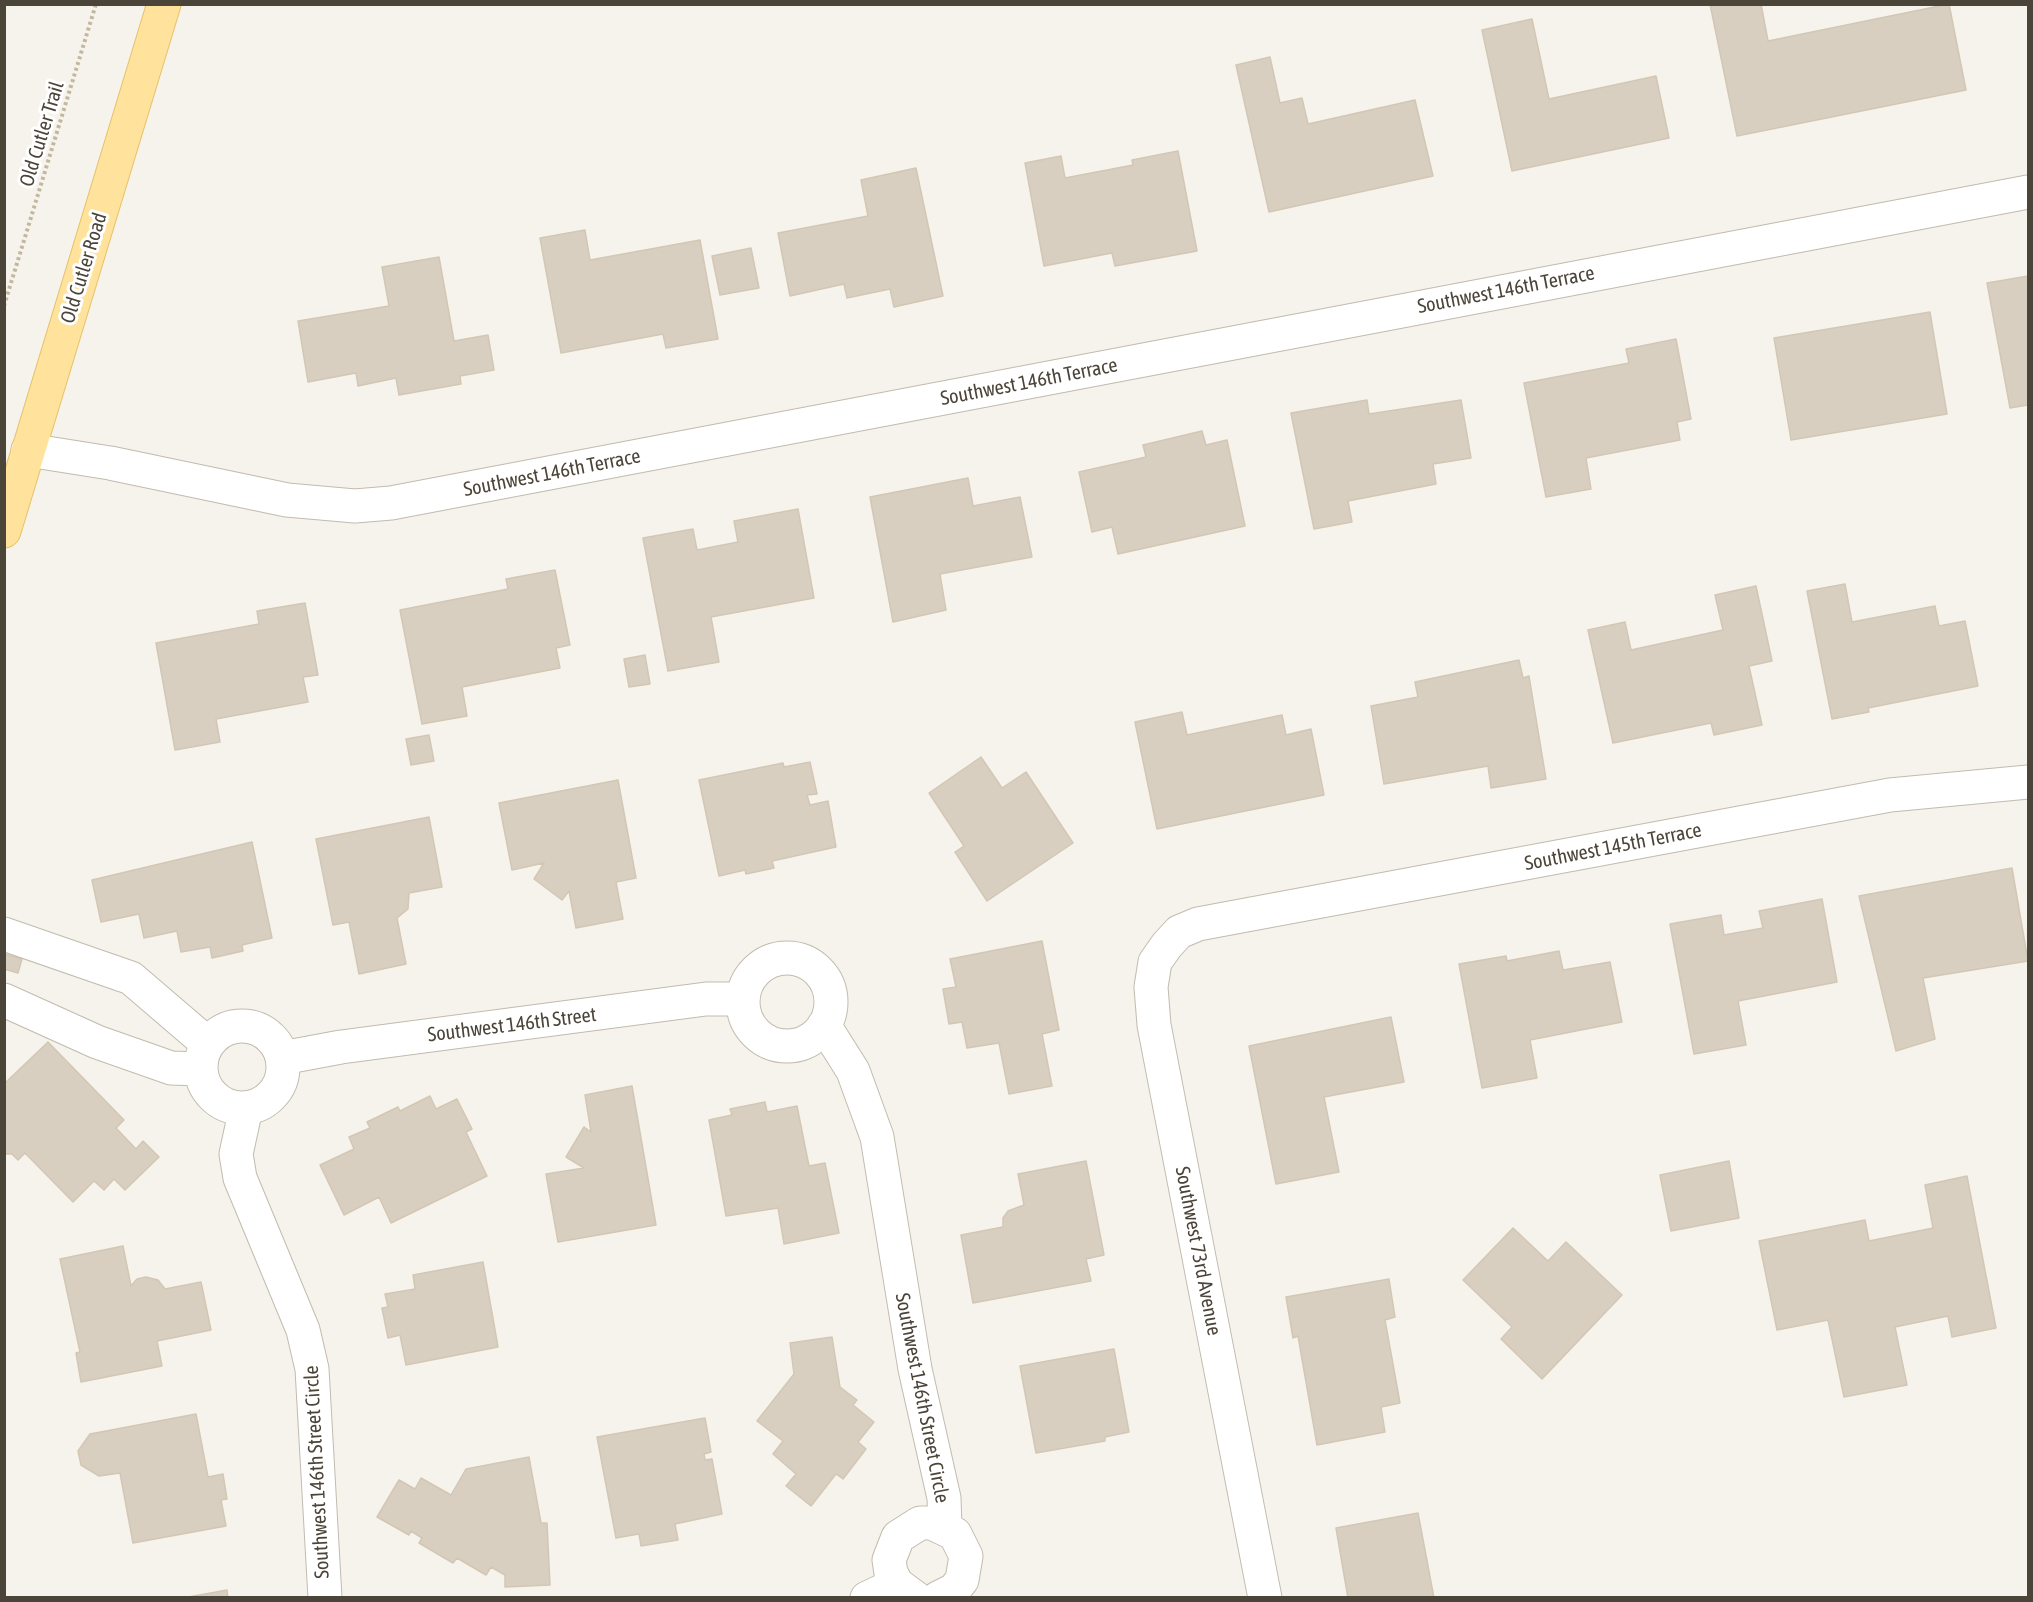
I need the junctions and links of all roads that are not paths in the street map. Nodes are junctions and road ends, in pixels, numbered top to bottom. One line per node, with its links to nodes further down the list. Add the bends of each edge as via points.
1 (164, 4): 3 (main road, Old Cutler Road)
2 (2028, 192): 3 (street, Southwest 146th Terrace, via 390,503 355,506 287,500)
3 (28, 450): 4 (main road, Old Cutler Road)
4 (4, 531)
5 (2028, 782): 6 (street, Southwest 145th Terrace, via 1890,795)
6 (1198, 924): 19 (street, Southwest 73rd Avenue, via 1179,932 1155,962 1151,987 1154,1025)
7 (4, 934): 11 (street, via 131,978)
8 (743, 999): 10 (street, via 750,1027 773,1044 801,1044); 10 (street, via 746,984 760,968 794,958 808,963 827,984 830,1013); 12 (street, Southwest 146th Street, via 694,1001)
9 (4, 1000): 11 (street, via 97,1042 171,1068)
10 (824, 1025): 14 (street, Southwest 146th Street Circle, via 854,1071 882,1160 915,1369 944,1498)
11 (204, 1056): 12 (street, via 217,1035 229,1029 255,1029 267,1035); 13 (street, via 203,1082 219,1102)
12 (282, 1058): 13 (street, via 279,1085 270,1097)
13 (246, 1108): 16 (street, Southwest 146th Street Circle, via 236,1154 240,1178 303,1330 312,1369)
14 (945, 1527): 15 (street, Southwest 146th Street Circle, via 920,1523 898,1537 889,1560 891,1573); 18 (street, Southwest 146th Street Circle, via 963,1544 966,1568 954,1590)
15 (907, 1591): 17 (street, Southwest 146th Street Circle)
16 (325, 1598)
17 (867, 1598)
18 (938, 1598)
19 (1265, 1598)

